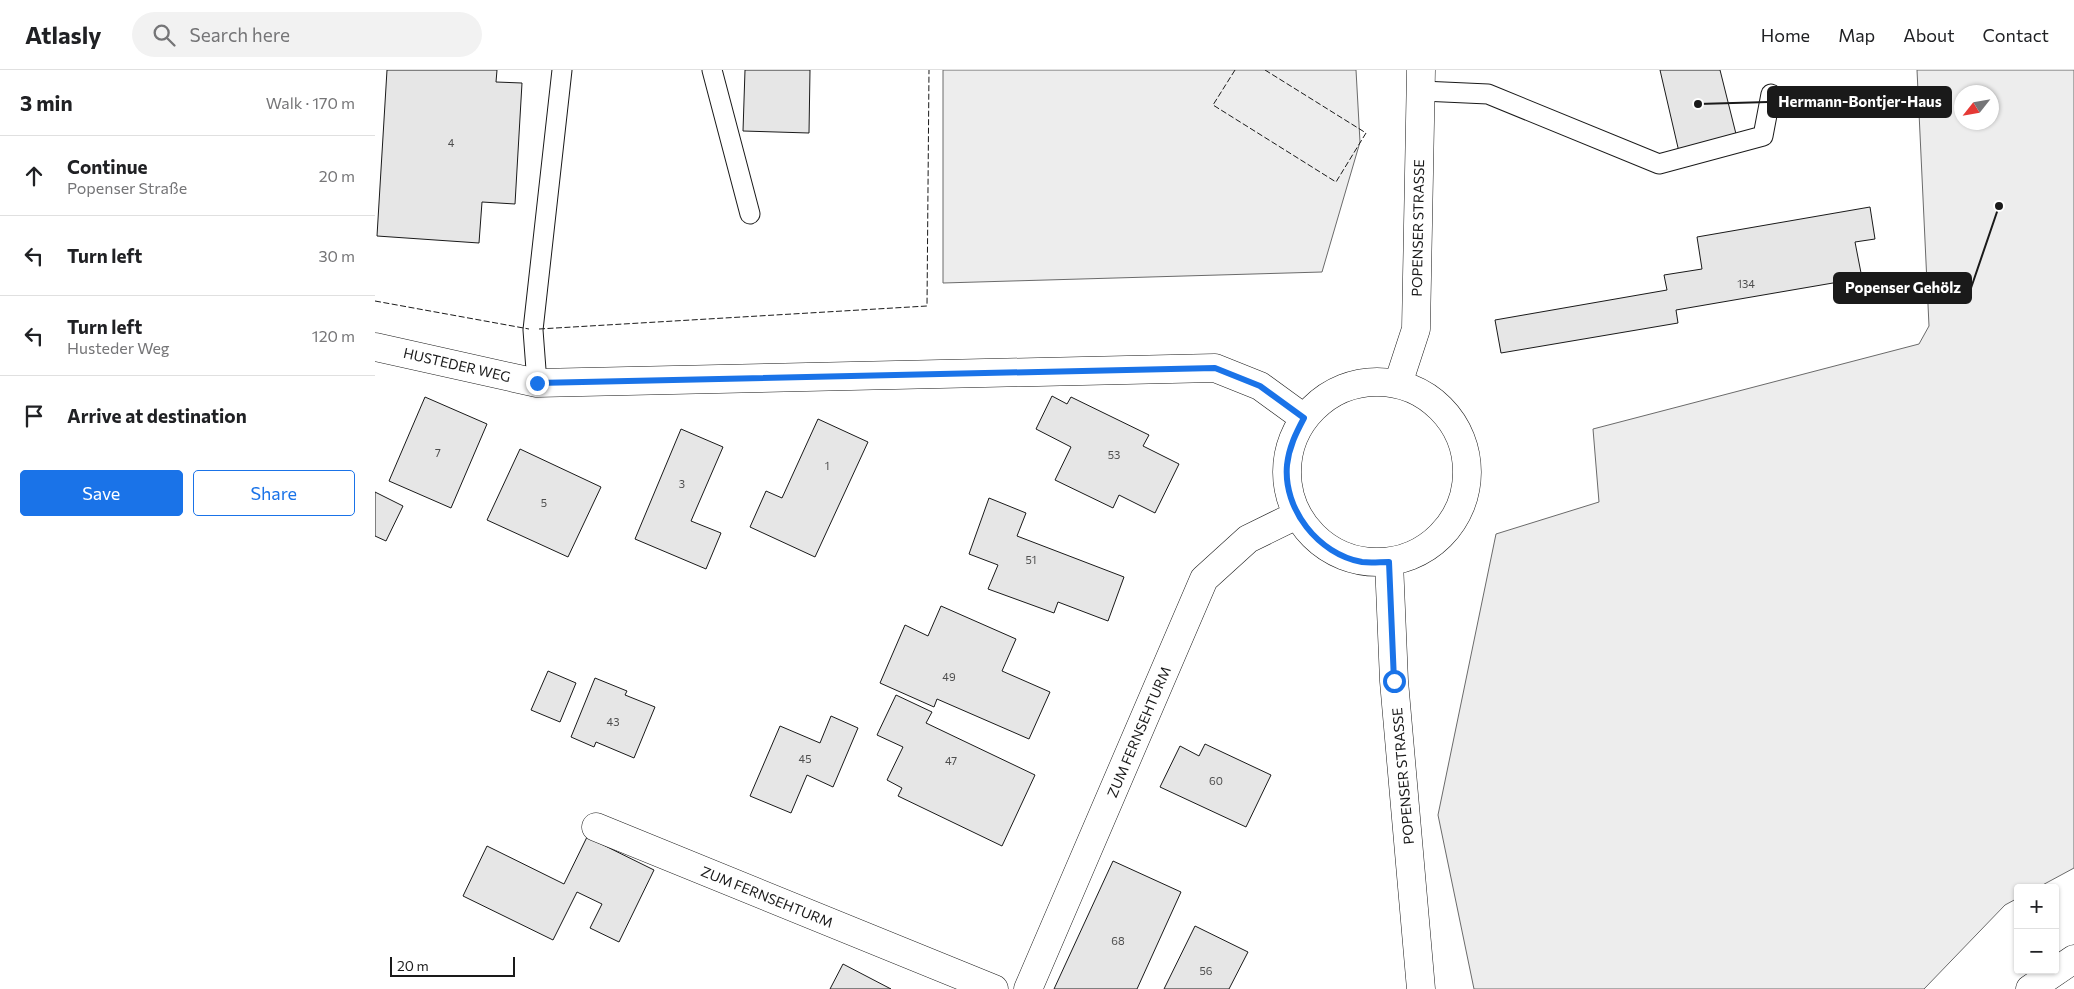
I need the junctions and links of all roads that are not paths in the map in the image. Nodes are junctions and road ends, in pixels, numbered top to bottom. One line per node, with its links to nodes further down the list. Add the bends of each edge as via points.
1 (562, 70): 7 (lane, via 533,330)
2 (711, 70): 5 (lane)
3 (1421, 81): 4 (lane, via 1488,94 1659,164 1763,136); 8 (street, POPENSER STRASSE, via 1416,328)
4 (1771, 94)
5 (750, 214)
6 (375, 347): 7 (street, HUSTEDER WEG)
7 (537, 383): 9 (street, HUSTEDER WEG, via 1215,368 1260,386)
8 (1398, 384): 9 (street, via 1371,382 1345,387 1322,400); 11 (street, via 1426,396 1449,418 1463,446 1467,477 1461,507 1443,534 1419,552)
9 (1304, 418): 10 (street, via 1292,441 1287,465 1289,491)
10 (1297, 515): 11 (street, via 1313,537 1336,553 1362,562); 15 (street, ZUM FERNSEHTURM, via 1247,539 1204,579)
11 (1389, 562): 16 (street, POPENSER STRASSE, via 1394,681)
12 (596, 827): 14 (street, ZUM FERNSEHTURM)
13 (2074, 959): 17 (street)
14 (993, 989)
15 (1028, 989)
16 (1421, 989)
17 (2030, 989)

